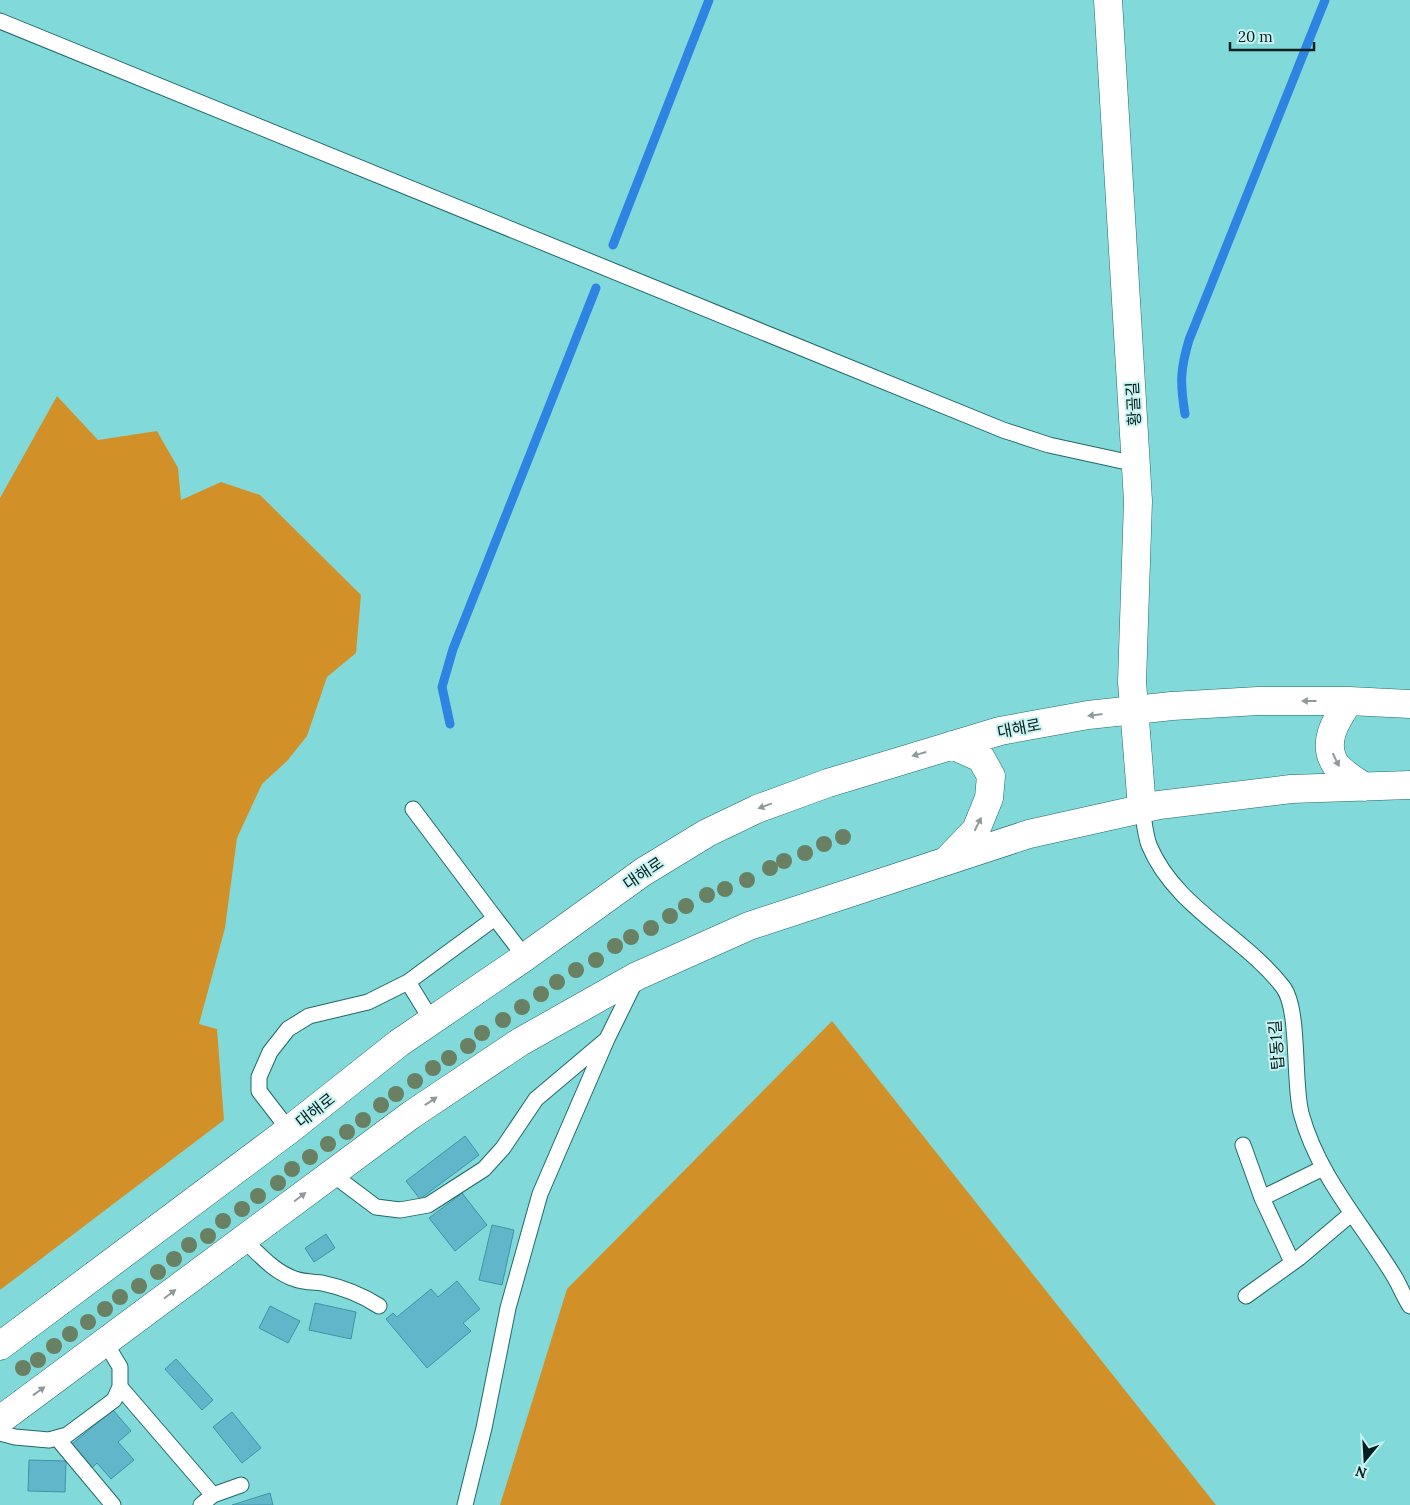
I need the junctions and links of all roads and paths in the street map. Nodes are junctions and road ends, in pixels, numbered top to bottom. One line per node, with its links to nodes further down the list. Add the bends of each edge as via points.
1 (1108, 0): 3 (main road, 황골길)
2 (0, 21): 3 (lane, via 1002,430 1049,445)
3 (1136, 464): 6 (main road, 황골길)
4 (1349, 701): 5 (main road, 대해로); 6 (main road, 대해로, one-way to 6, via 1258,701); 9 (main road, one-way to 9, via 1334,723 1329,744 1336,766)
5 (1410, 704)
6 (1133, 710): 7 (main road, 대해로, one-way to 7, via 1000,731); 10 (main road, 황골길)
7 (952, 745): 12 (main road, one-way to 7, via 976,830 990,798 990,776 981,758); 14 (main road, 대해로, one-way to 14, via 828,783 757,809 707,833 643,872)
8 (1410, 785): 9 (main road)
9 (1364, 787): 10 (main road, via 1291,790)
10 (1142, 808): 12 (main road, via 1029,834); 21 (lane, 탑동1길, via 1149,845 1180,891 1284,988 1293,1021 1296,1084 1302,1113)
11 (412, 809): 13 (lane)
12 (946, 860): 15 (main road, via 749,926)
13 (495, 918): 14 (lane); 16 (lane)
14 (526, 957): 17 (main road, 대해로)
15 (637, 976): 18 (lane); 22 (main road, one-way to 15, via 411,1115 520,1042)
16 (408, 982): 17 (lane); 19 (lane, via 368,1002 309,1016 288,1029 270,1052 259,1077 259,1091)
17 (432, 1021): 19 (main road, 대해로, via 399,1043)
18 (607, 1039): 22 (lane, via 536,1099 503,1148 484,1169 428,1206 400,1210 376,1207); 41 (lane, via 540,1194 508,1308)
19 (289, 1130): 32 (main road, 대해로)
20 (1243, 1145): 23 (lane)
21 (1323, 1168): 23 (lane); 24 (lane, 탑동1길)
22 (332, 1174): 25 (main road, one-way to 22)
23 (1262, 1198): 26 (lane)
24 (1351, 1214): 26 (lane); 27 (lane, 탑동1길, via 1395,1277)
25 (243, 1239): 29 (lane, via 273,1268 295,1280 323,1283); 31 (main road, one-way to 25)
26 (1292, 1262): 28 (lane)
27 (1405, 1286): 30 (lane, 탑동1길)
28 (1246, 1296)
29 (378, 1306)
30 (1410, 1306)
31 (105, 1342): 33 (lane, via 120,1367); 34 (main road, one-way to 31)
32 (0, 1346)
33 (120, 1387): 36 (lane, via 114,1400 67,1435); 38 (lane)
34 (0, 1420)
35 (0, 1433): 36 (lane, via 49,1440)
36 (57, 1438): 39 (lane)
37 (241, 1485): 38 (lane)
38 (213, 1495): 40 (lane)
39 (113, 1505)
40 (201, 1505)
41 (465, 1505)

